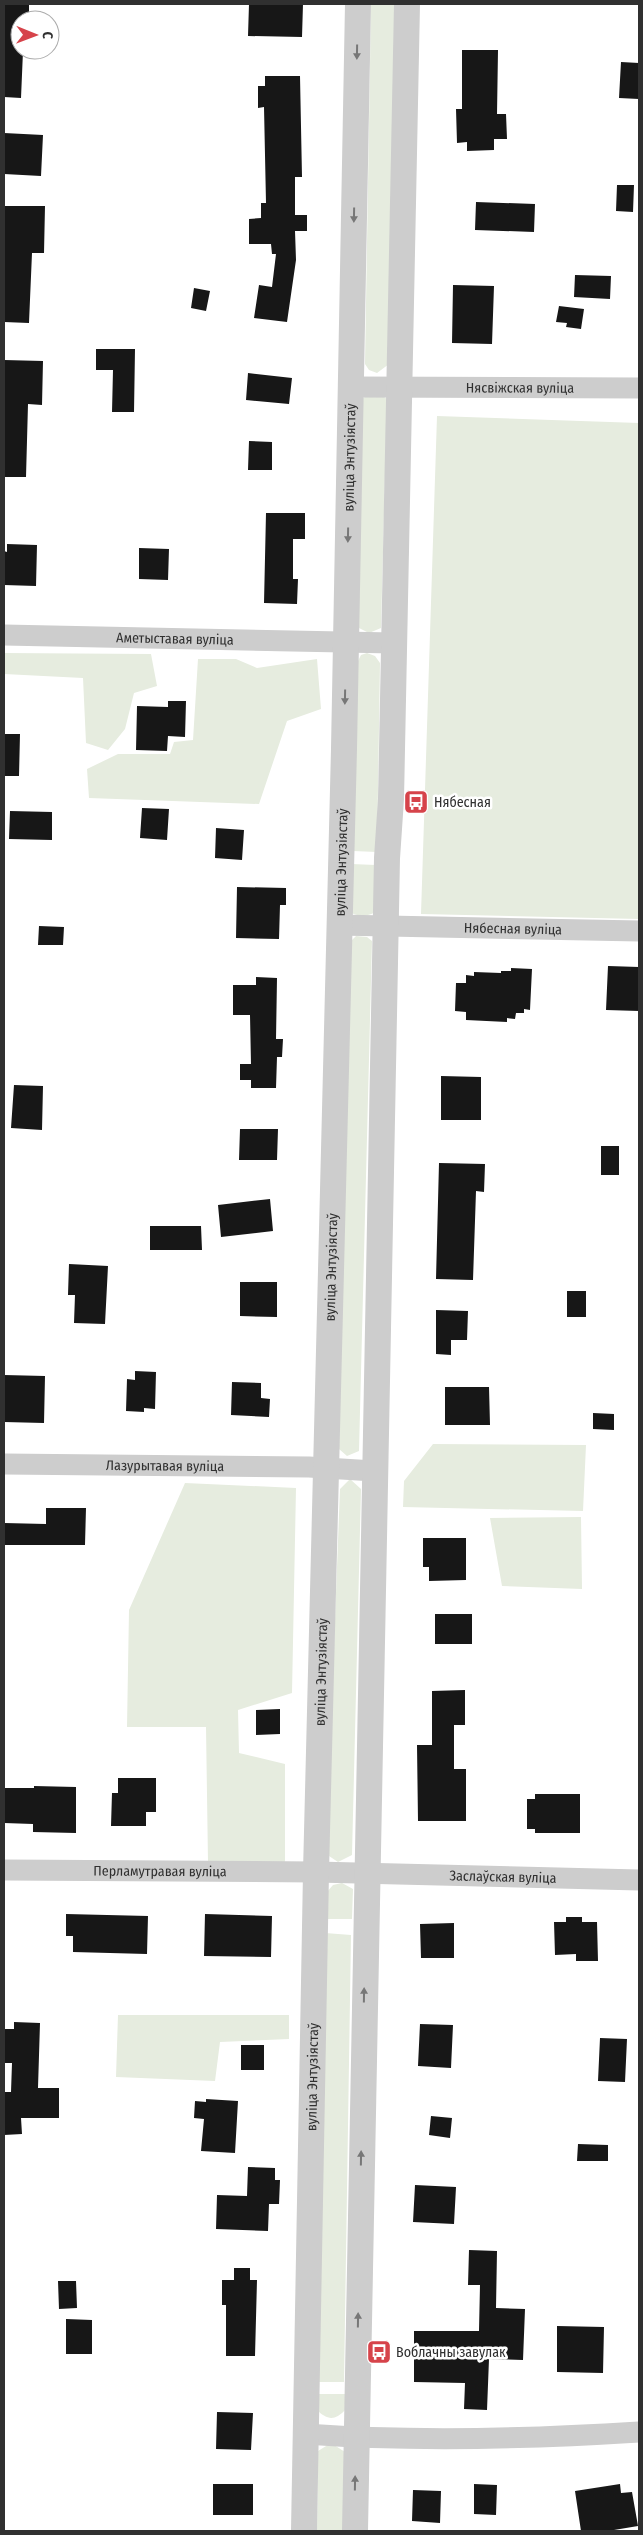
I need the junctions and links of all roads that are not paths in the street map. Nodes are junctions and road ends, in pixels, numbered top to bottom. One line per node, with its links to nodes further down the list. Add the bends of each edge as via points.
1 (358, 4): 3 (street, вуліца Энтузіястаў, one-way to 3)
2 (407, 4): 4 (street)
3 (350, 387): 4 (street, Нясвіжская вуліца); 8 (street, вуліца Энтузіястаў, one-way to 8)
4 (400, 388): 5 (street, Нясвіжская вуліца); 7 (street)
5 (639, 388)
6 (4, 636): 8 (street, Аметыставая вуліца)
7 (393, 642): 8 (street, Аметыставая вуліца); 10 (street)
8 (346, 643): 9 (street, вуліца Энтузіястаў, one-way to 9)
9 (338, 925): 10 (street, Нябесная вуліца); 13 (street, вуліца Энтузіястаў)
10 (385, 926): 11 (street, Нябесная вуліца); 14 (street)
11 (639, 931)
12 (4, 1464): 13 (street, Лазурытавая вуліца)
13 (326, 1469): 14 (street, Лазурытавая вуліца); 16 (street, вуліца Энтузіястаў)
14 (374, 1471): 17 (street)
15 (4, 1870): 16 (street, Перламутравая вуліца)
16 (316, 1872): 17 (street, Перламутравая вуліца); 20 (street, вуліца Энтузіястаў)
17 (366, 1874): 18 (street, Заслаўская вуліца); 21 (street, one-way to 17)
18 (639, 1880)
19 (639, 2432): 21 (street, via 554,2438)
20 (305, 2434): 21 (street); 22 (street, вуліца Энтузіястаў)
21 (356, 2437): 23 (street, one-way to 21)
22 (304, 2531)
23 (354, 2531)

